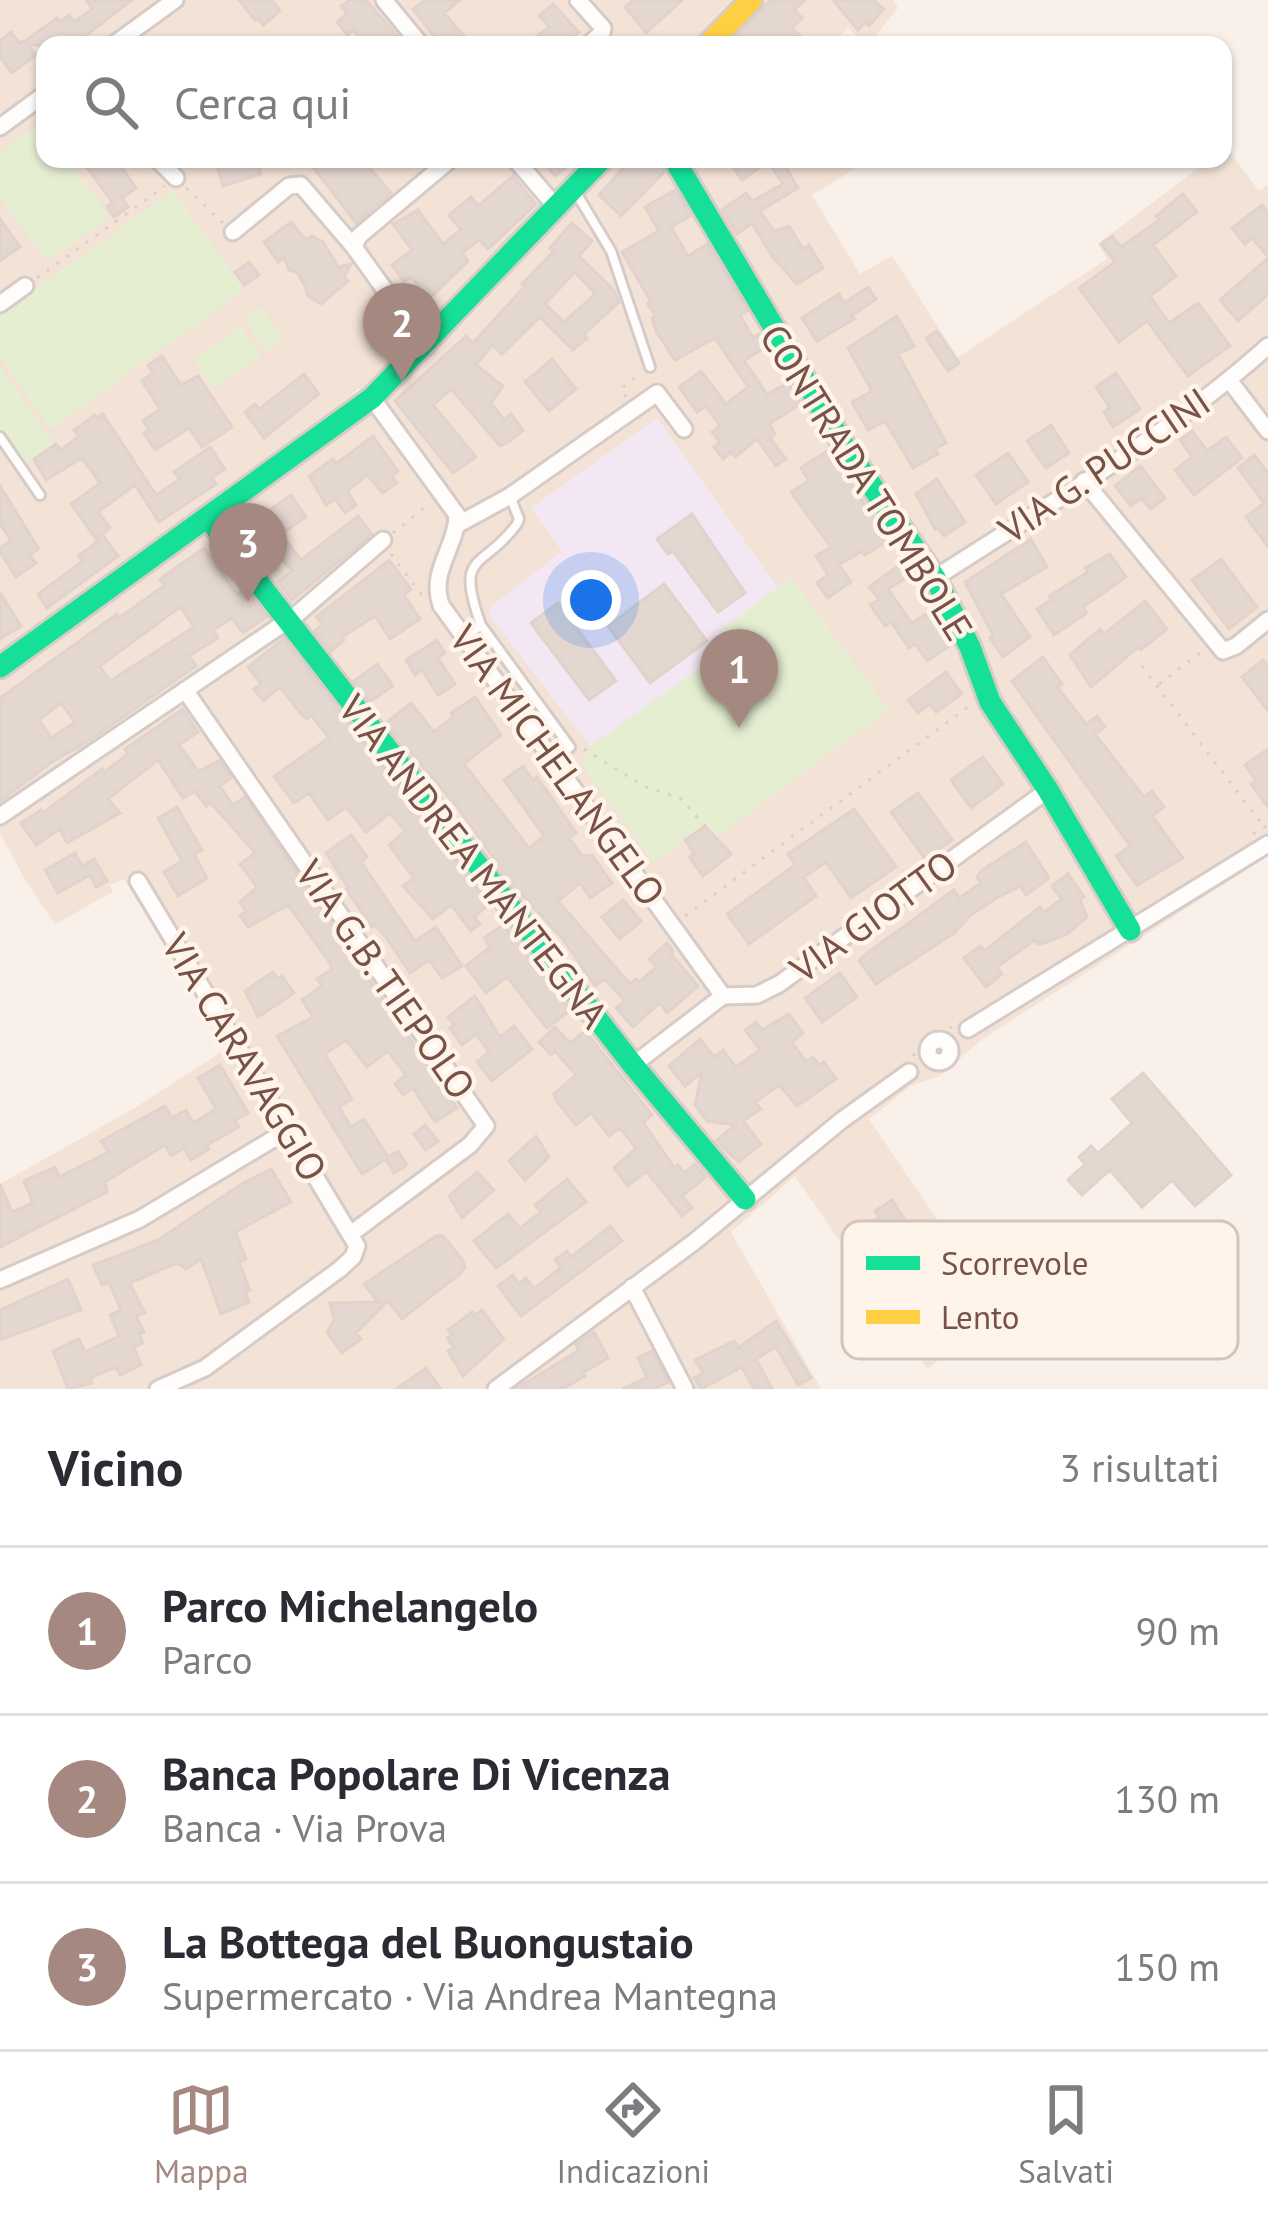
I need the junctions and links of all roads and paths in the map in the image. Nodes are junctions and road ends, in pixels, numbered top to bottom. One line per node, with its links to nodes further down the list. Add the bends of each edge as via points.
1 (175, 0): 5 (street)
2 (384, 0): 6 (street)
3 (578, 0): 7 (street, via 603,28)
4 (751, 0): 8 (street)
5 (125, 36)
6 (414, 36)
7 (598, 36)
8 (717, 36)
9 (36, 101): 10 (street)
10 (0, 128)
11 (166, 168): 16 (street)
12 (441, 168): 20 (street)
13 (522, 168): 18 (street)
14 (594, 168): 17 (street)
15 (679, 168): 39 (street, CONTRADA TOMBOLE, via 843,444)
16 (176, 178): 19 (path); 21 (path)
17 (574, 189): 18 (street); 25 (lane, via 611,251)
18 (557, 208): 24 (street)
19 (232, 232): 20 (street, via 301,185)
20 (354, 247): 24 (street)
21 (26, 286): 22 (street)
22 (0, 304)
23 (1268, 346): 26 (street, VIA G. PUCCINI)
24 (425, 347): 27 (street)
25 (650, 368): 28 (path, via 620,388)
26 (1229, 380): 30 (street); 32 (street, VIA G. PUCCINI)
27 (372, 398): 33 (street); 36 (street)
28 (633, 409): 29 (street, via 657,393); 35 (street)
29 (683, 429)
30 (1268, 431)
31 (0, 437): 34 (lane)
32 (1084, 481): 39 (street, VIA G. PUCCINI); 45 (street)
33 (444, 493): 37 (street); 38 (path)
34 (40, 494)
35 (509, 496): 37 (street); 43 (lane, via 517,524 473,564 469,581)
36 (209, 519): 42 (street, VIA ANDREA MANTEGNA); 47 (street)
37 (457, 525): 40 (street, VIA MICHELANGELO)
38 (383, 540): 40 (path, via 424,598); 42 (street)
39 (935, 578): 53 (street, CONTRADA TOMBOLE, via 990,702)
40 (437, 594): 44 (street, VIA MICHELANGELO)
41 (1268, 620): 45 (street, via 1237,646 1222,651)
42 (287, 621): 49 (street); 64 (street, VIA ANDREA MANTEGNA)
43 (481, 625): 44 (lane); 51 (lane)
44 (465, 637): 52 (street, VIA MICHELANGELO)
45 (1213, 644): 48 (path)
46 (1142, 666): 48 (path)
47 (0, 667)
48 (1157, 686): 56 (path)
49 (185, 690): 54 (street); 68 (street, VIA G.B. TIEPOLO, via 486,1126)
50 (980, 698): 58 (path)
51 (570, 747): 52 (lane); 55 (path, via 590,750 645,788 680,797)
52 (554, 760): 58 (street, VIA MICHELANGELO)
53 (1048, 790): 59 (street, CONTRADA TOMBOLE); 60 (street, VIA GIOTTO, via 779,984 757,995)
54 (0, 816)
55 (705, 826)
56 (1266, 835): 59 (street)
57 (138, 881): 66 (street, VIA CARAVAGGIO)
58 (674, 924): 60 (street, VIA MICHELANGELO)
59 (1130, 930): 61 (street)
60 (723, 996): 64 (street, VIA GIOTTO)
61 (968, 1029): 62 (street); 63 (street)
62 (932, 1043): 63 (street, via 929,1057); 65 (street)
63 (944, 1059): 65 (street)
64 (633, 1064): 67 (street, VIA ANDREA MANTEGNA)
65 (909, 1072): 67 (street)
66 (288, 1130): 68 (street, VIA CARAVAGGIO); 69 (street, via 140,1219)
67 (745, 1199): 70 (street)
68 (352, 1233): 71 (street, via 357,1246 340,1269 205,1368)
69 (0, 1280)
70 (632, 1287): 72 (street); 73 (street)
71 (158, 1389)
72 (496, 1389)
73 (685, 1389)

